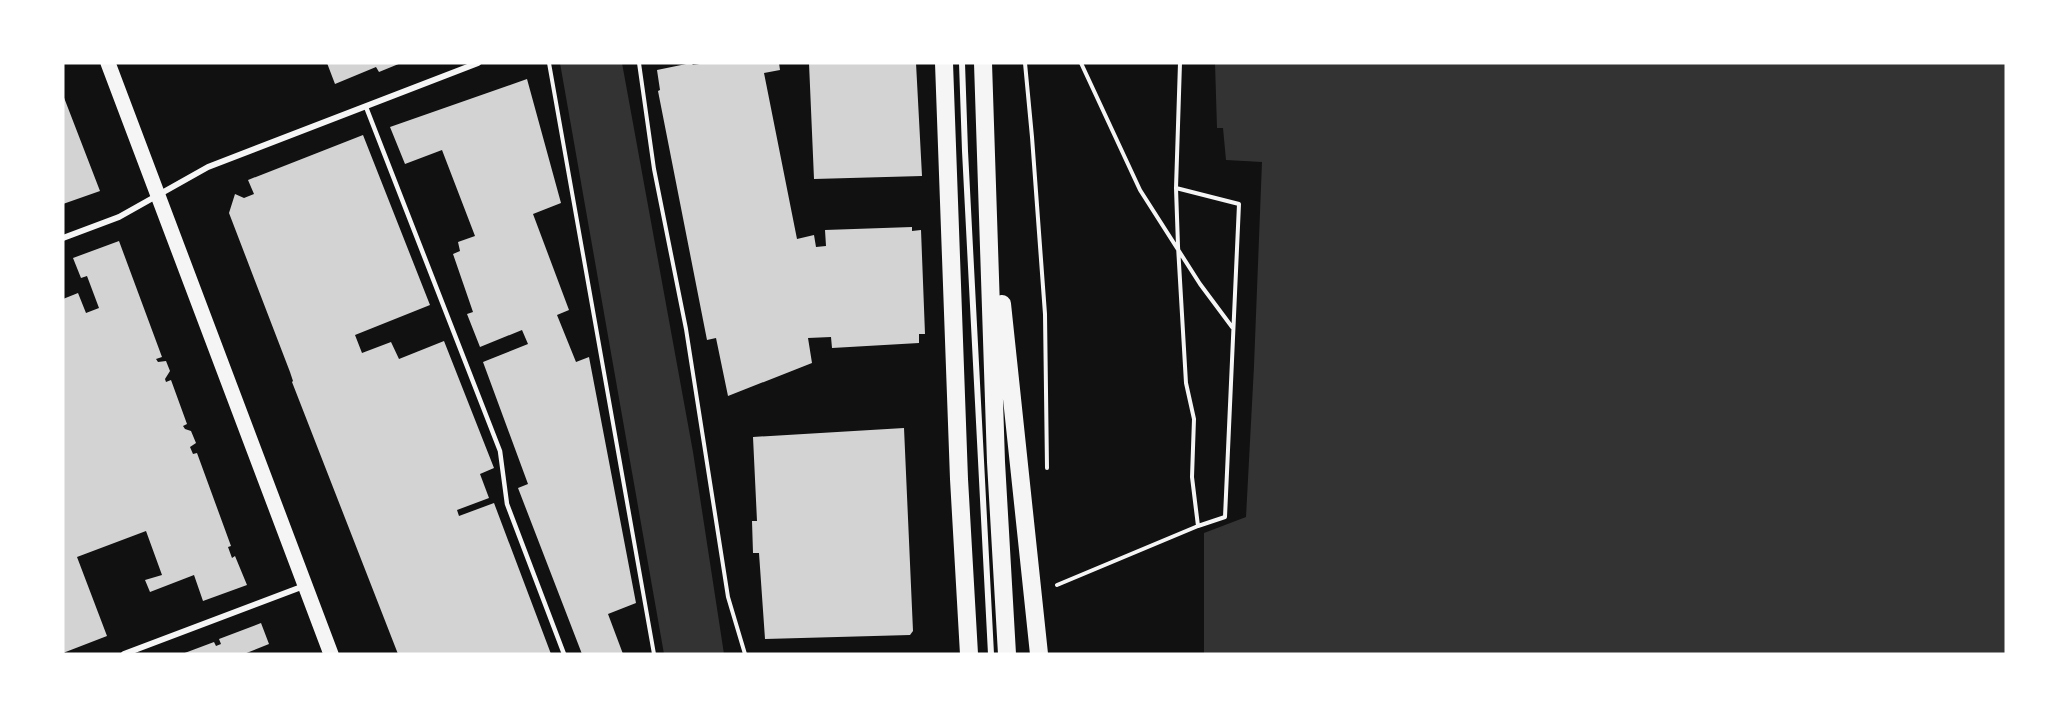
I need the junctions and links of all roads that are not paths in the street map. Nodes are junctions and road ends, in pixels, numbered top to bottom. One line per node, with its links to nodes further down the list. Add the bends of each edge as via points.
1 (108, 63): 8 (main road)
2 (478, 63): 6 (street)
3 (944, 63): 14 (highway, via 958,478)
4 (962, 63): 15 (street)
5 (983, 63): 7 (highway)
6 (366, 107): 8 (street, via 208,167); 13 (lane, via 500,450 507,504)
7 (988, 174): 16 (highway, via 996,462); 17 (highway)
8 (158, 195): 9 (street, via 119,217); 10 (main road)
9 (63, 238)
10 (305, 585): 11 (street); 12 (main road)
11 (124, 654)
12 (331, 654)
13 (564, 654)
14 (969, 654)
15 (991, 654)
16 (1007, 654)
17 (1039, 654)

